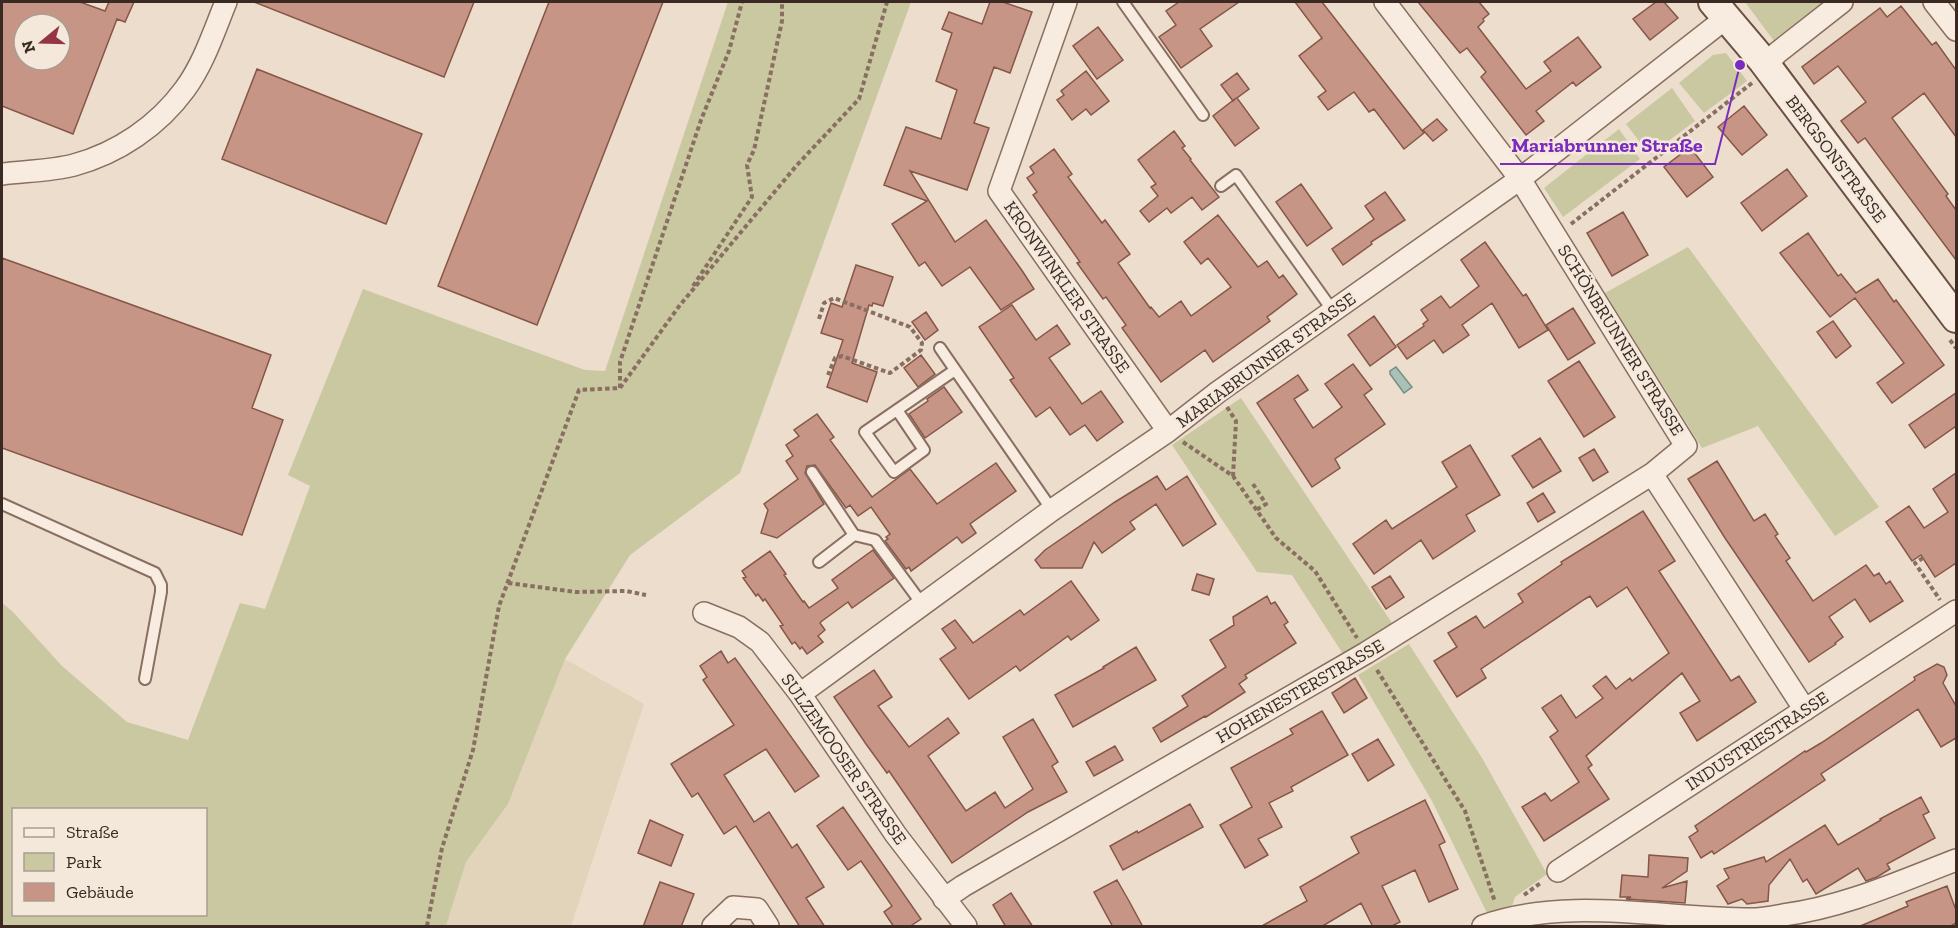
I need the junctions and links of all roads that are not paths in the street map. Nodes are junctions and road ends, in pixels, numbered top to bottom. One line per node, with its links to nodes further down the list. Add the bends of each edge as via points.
1 (226, 2): 11 (street, via 186,89 152,125 118,149 73,165)
2 (1066, 2): 19 (street, KRONWINKLER STRASSE, via 999,191)
3 (1123, 2): 10 (lane)
4 (1385, 2): 12 (street, SCHÖNBRUNNER STRASSE)
5 (1842, 2): 9 (street, via 1777,54)
6 (1934, 2): 8 (street)
7 (1720, 10): 9 (street, BERGSONSTRASSE); 12 (street, MARIABRUNNER STRASSE)
8 (1956, 30)
9 (1761, 73): 15 (street, BERGSONSTRASSE)
10 (1203, 115)
11 (2, 174)
12 (1520, 179): 14 (street, MARIABRUNNER STRASSE); 21 (street, SCHÖNBRUNNER STRASSE, via 1686,446)
13 (1221, 186): 14 (lane, via 1236,175)
14 (1333, 310): 19 (street, MARIABRUNNER STRASSE)
15 (1956, 318)
16 (940, 348): 17 (lane)
17 (955, 370): 18 (lane); 23 (lane)
18 (897, 410): 18 (lane, via 865,432 894,472 924,450)
19 (1168, 431): 23 (street, MARIABRUNNER STRASSE)
20 (812, 472): 24 (lane)
21 (1652, 474): 31 (street); 34 (street, HOHENESTERSTRASSE, via 1366,653)
22 (2, 504): 29 (lane, via 155,573 161,591)
23 (1052, 510): 26 (street, MARIABRUNNER STRASSE)
24 (854, 535): 25 (lane); 26 (lane, via 874,540)
25 (819, 562)
26 (922, 604): 30 (street, MARIABRUNNER STRASSE)
27 (1953, 613): 31 (street, INDUSTRIESTRASSE)
28 (704, 614): 30 (street, SULZEMOOSER STRASSE, via 739,627 760,642)
29 (145, 679)
30 (800, 694): 34 (street, SULZEMOOSER STRASSE)
31 (1805, 710): 33 (street, INDUSTRIESTRASSE)
32 (1956, 860): 35 (street, via 1861,898 1807,912 1753,919 1585,910)
33 (1558, 871)
34 (944, 899): 38 (street, SULZEMOOSER STRASSE)
35 (1521, 921): 39 (street)
36 (713, 927): 37 (street, via 734,907 757,909)
37 (768, 927)
38 (966, 927)
39 (1483, 927)

